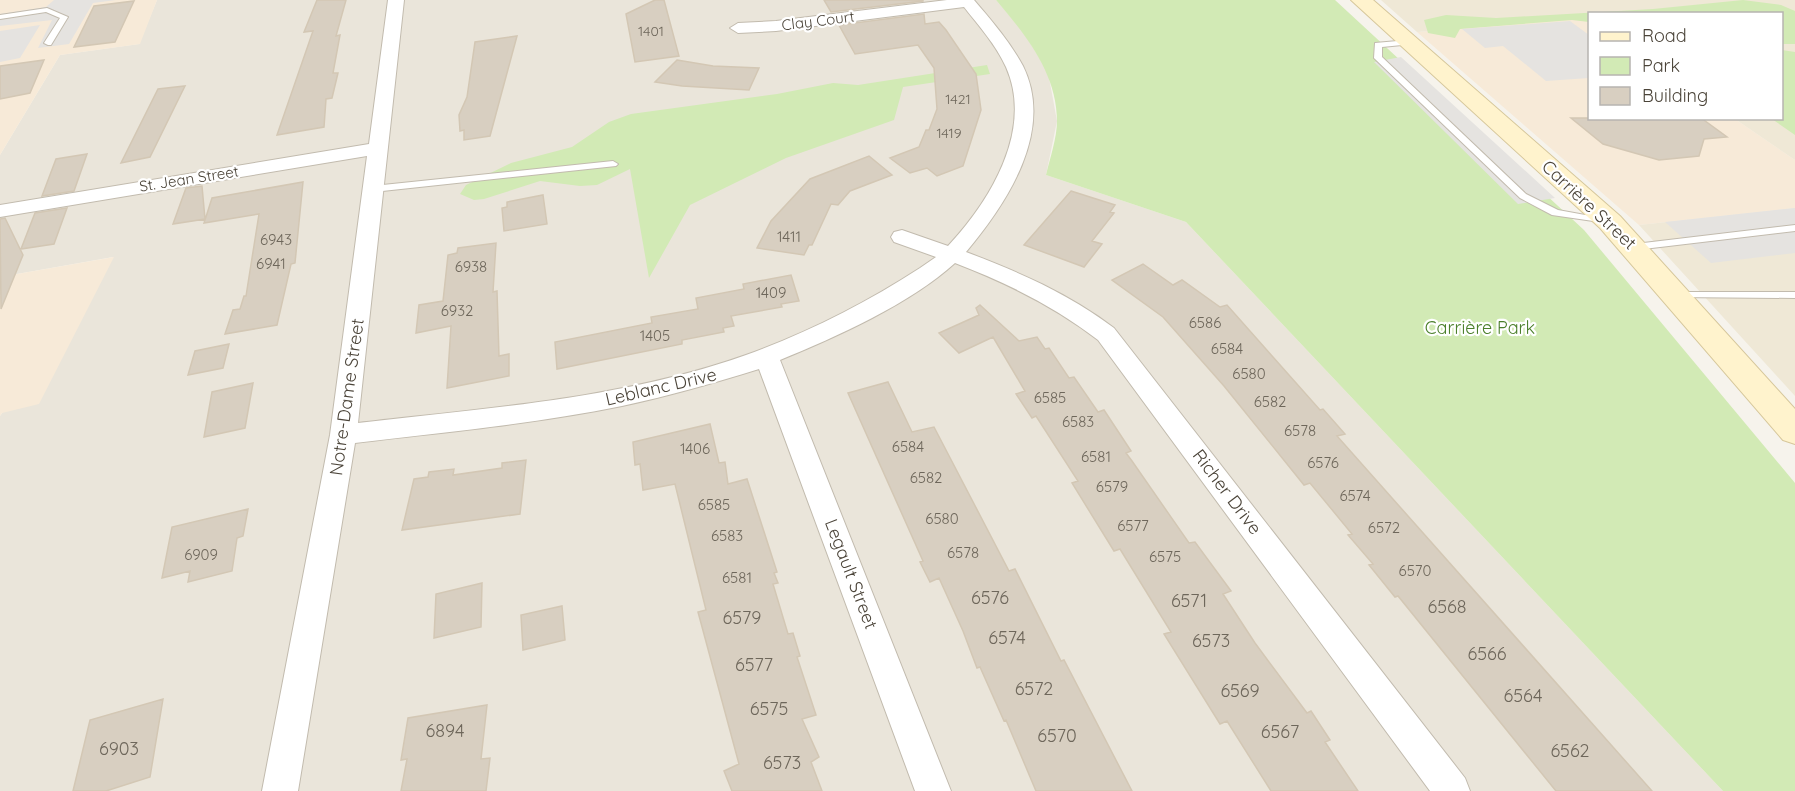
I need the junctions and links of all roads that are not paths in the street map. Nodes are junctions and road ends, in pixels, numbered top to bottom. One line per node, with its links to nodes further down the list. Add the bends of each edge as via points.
1 (396, 0): 8 (street, Notre-Dame Street)
2 (1361, 0): 6 (street, Carrière Street)
3 (967, 1): 5 (street, Clay Court); 16 (street, Leblanc Drive, via 1021,77 1025,121 1011,168 998,192)
4 (0, 17): 7 (lane, via 46,10 64,17)
5 (738, 28)
6 (1409, 42): 12 (street, Carrière Street); 12 (lane, via 1378,45 1378,58 1523,196 1555,213)
7 (48, 44)
8 (378, 148): 10 (street, Notre-Dame Street); 11 (street, St. Jean Street)
9 (613, 164): 10 (lane)
10 (373, 189): 21 (street, Notre-Dame Street)
11 (0, 211)
12 (1610, 222): 15 (street, Carrière Street)
13 (1795, 228): 15 (lane)
14 (902, 237): 16 (street)
15 (1635, 246): 17 (street, Carrière Street)
16 (951, 255): 19 (street, Leblanc Drive, via 849,321); 24 (street, Richer Drive, via 1038,288 1106,334)
17 (1677, 295): 18 (lane); 20 (street, Carrière Street)
18 (1795, 295)
19 (767, 357): 21 (street, Leblanc Drive, via 692,382 624,398); 23 (street, Legault Street)
20 (1795, 431)
21 (343, 435): 22 (street, Notre-Dame Street)
22 (280, 791)
23 (933, 791)
24 (1452, 791)

